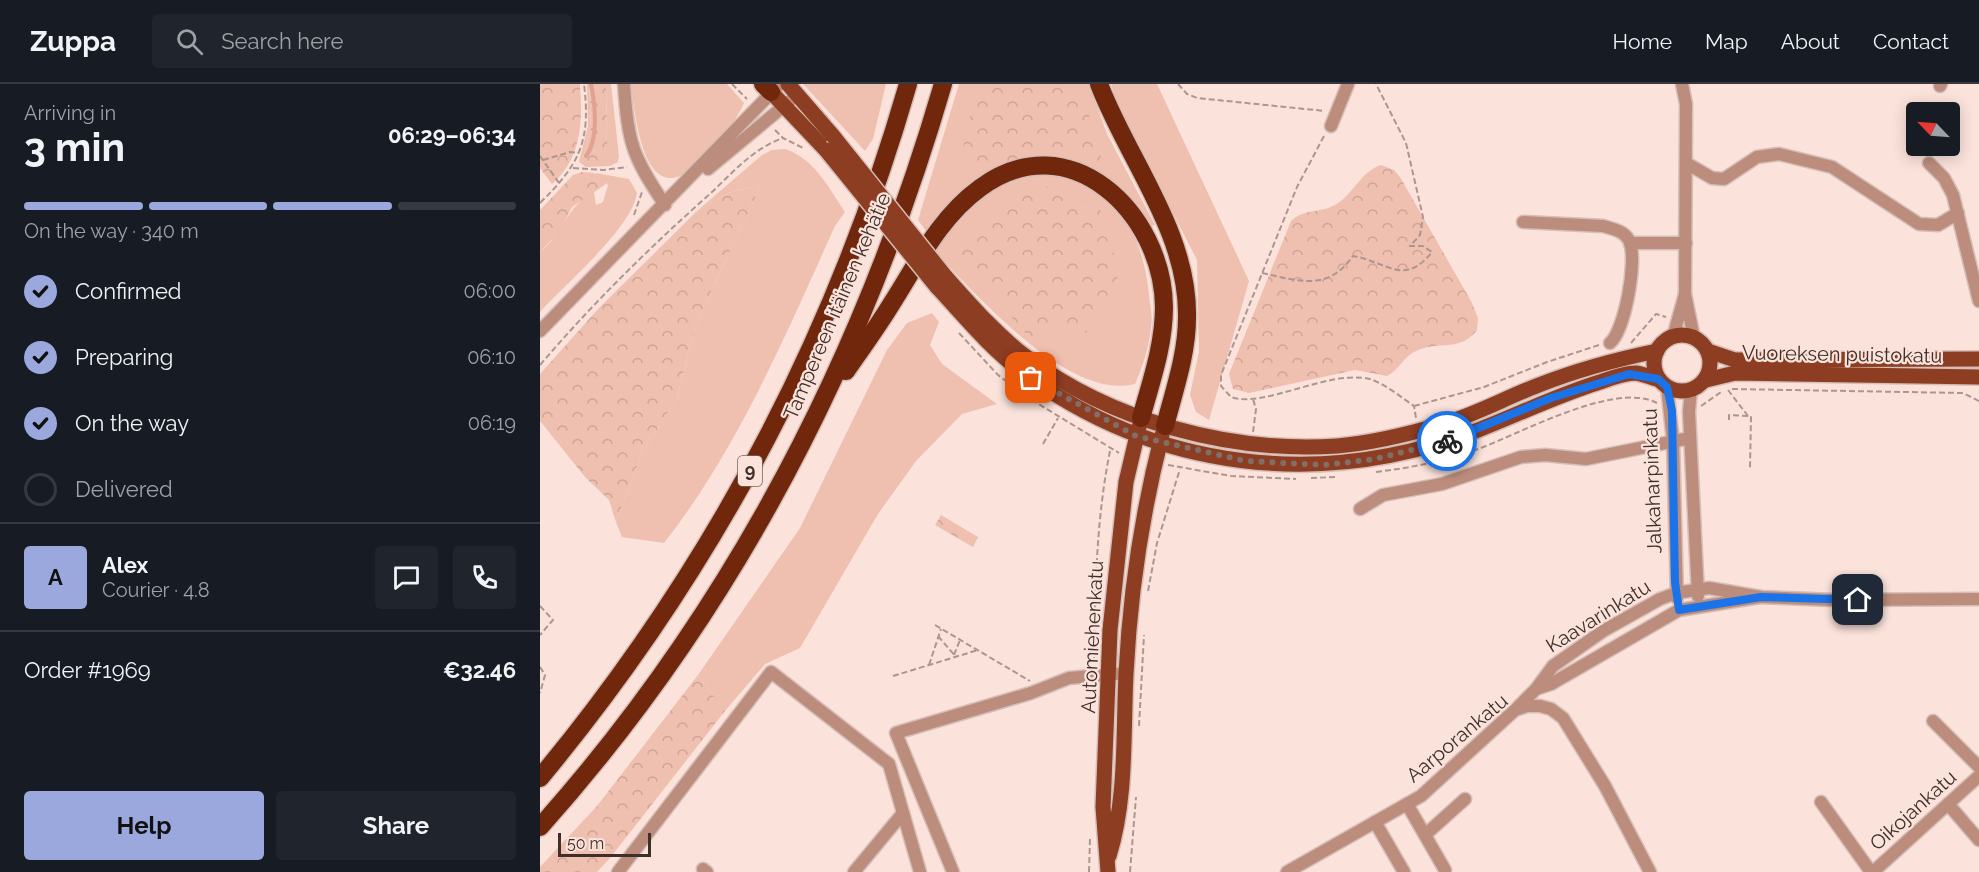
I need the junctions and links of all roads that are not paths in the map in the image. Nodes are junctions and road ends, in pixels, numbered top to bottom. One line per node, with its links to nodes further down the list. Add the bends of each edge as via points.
1 (624, 84): 15 (street, via 632,147)
2 (902, 84): 12 (highway)
3 (908, 84): 12 (highway, Tampereen itäinen kehätie / 9)
4 (943, 84): 34 (highway, Tampereen itäinen kehätie / 9, via 906,201)
5 (1099, 84): 36 (highway, via 1171,233 1184,279 1186,340)
6 (1682, 84): 13 (street)
7 (1350, 85): 11 (street)
8 (771, 87): 10 (main road); 15 (street)
9 (792, 89): 10 (street); 20 (main road, bridge, via 833,136)
10 (784, 106): 15 (street); 20 (main road, bridge)
11 (1331, 126)
12 (896, 128): 55 (highway, Tampereen itäinen kehätie / 9, via 829,311 743,483 669,608)
13 (1686, 163): 16 (street, via 1712,178 1724,179 1763,154 1779,154 1832,167 1918,224 1938,225); 19 (street)
14 (1929, 163): 16 (street, via 1947,183)
15 (665, 205): 23 (street)
16 (1958, 213): 22 (street)
17 (1523, 222): 18 (street, via 1603,226 1622,233)
18 (1630, 243): 19 (street); 26 (street, via 1624,317)
19 (1686, 243): 21 (street)
20 (941, 282): 35 (main road, via 1026,357 1090,395); 37 (main road, via 990,344 1020,370)
21 (1685, 294): 24 (street); 25 (street)
22 (1979, 301)
23 (540, 332)
24 (1673, 337): 25 (main road); 27 (main road)
25 (1694, 338): 28 (main road)
26 (1610, 343)
27 (1657, 351): 32 (main road, via 1654,360); 36 (main road, via 1553,380 1473,414 1417,431 1335,446 1252,442)
28 (1708, 351): 29 (main road, Vuoreksen puistokatu, via 1736,360); 31 (main road)
29 (1979, 359)
30 (1979, 376): 31 (main road, Vuoreksen puistokatu, via 1735,373)
31 (1706, 380): 33 (main road)
32 (1662, 383): 33 (main road, via 1676,391); 39 (street, Jalkaharpinkatu, via 1672,411); 40 (main road, via 1635,373 1622,375 1551,398 1452,439 1354,462 1302,465 1246,461)
33 (1692, 389): 38 (street, Jalkaharpinkatu)
34 (823, 404): 35 (highway, via 949,217 998,176 1031,166 1075,170 1097,182 1118,197 1136,219 1151,249 1162,290 1163,322); 62 (highway, Tampereen itäinen kehätie / 9, via 751,538 699,622 606,749)
35 (1141, 418): 36 (main road); 37 (main road, Automiehenkatu)
36 (1165, 426): 40 (main road, Automiehenkatu)
37 (1136, 436): 40 (main road); 49 (main road, Automiehenkatu, via 1126,482)
38 (1690, 438): 39 (street); 42 (street, Jalkaharpinkatu)
39 (1673, 441): 41 (street, via 1586,459 1521,456 1442,484 1383,495); 43 (street, Jalkaharpinkatu)
40 (1160, 444): 48 (main road, Automiehenkatu, via 1142,521)
41 (1360, 509)
42 (1698, 589): 43 (street, Kaavarinkatu); 44 (street, Kaavarinkatu); 46 (street, Jalkaharpinkatu)
43 (1676, 593): 47 (street, Jalkaharpinkatu); 50 (street, Kaavarinkatu, via 1595,637 1553,666)
44 (1761, 597): 45 (street, Kaavarinkatu); 46 (street, Kaavarinkatu)
45 (1979, 599)
46 (1698, 606): 47 (street, Kaavarinkatu)
47 (1679, 610): 50 (street, Kaavarinkatu)
48 (1126, 673): 49 (street); 65 (main road, Automiehenkatu, via 1120,804)
49 (1101, 674): 65 (main road, Automiehenkatu); 70 (street, via 1069,678 896,733)
50 (1536, 689): 51 (street, Kaavarinkatu)
51 (1515, 710): 58 (street, Aarporankatu); 73 (street, Aarporankatu, via 1540,706 1563,718 1605,786)
52 (1933, 721): 53 (street)
53 (1979, 767)
54 (1979, 776): 59 (street, Oikojankatu)
55 (540, 778)
56 (1466, 799): 63 (street)
57 (1821, 802): 74 (street)
58 (1407, 804): 61 (street, Aarporankatu); 63 (street)
59 (1948, 804): 64 (street); 74 (street, Oikojankatu)
60 (903, 813): 67 (street, via 889,764 771,672); 68 (street); 69 (street)
61 (1376, 822): 71 (street, Aarporankatu); 72 (street)
62 (540, 827)
63 (1425, 835): 66 (street)
64 (1979, 840)
65 (1108, 866)
66 (1445, 870)
67 (618, 872)
68 (854, 872)
69 (920, 872)
70 (953, 872)
71 (1287, 872)
72 (1404, 872)
73 (1650, 872)
74 (1872, 872)

